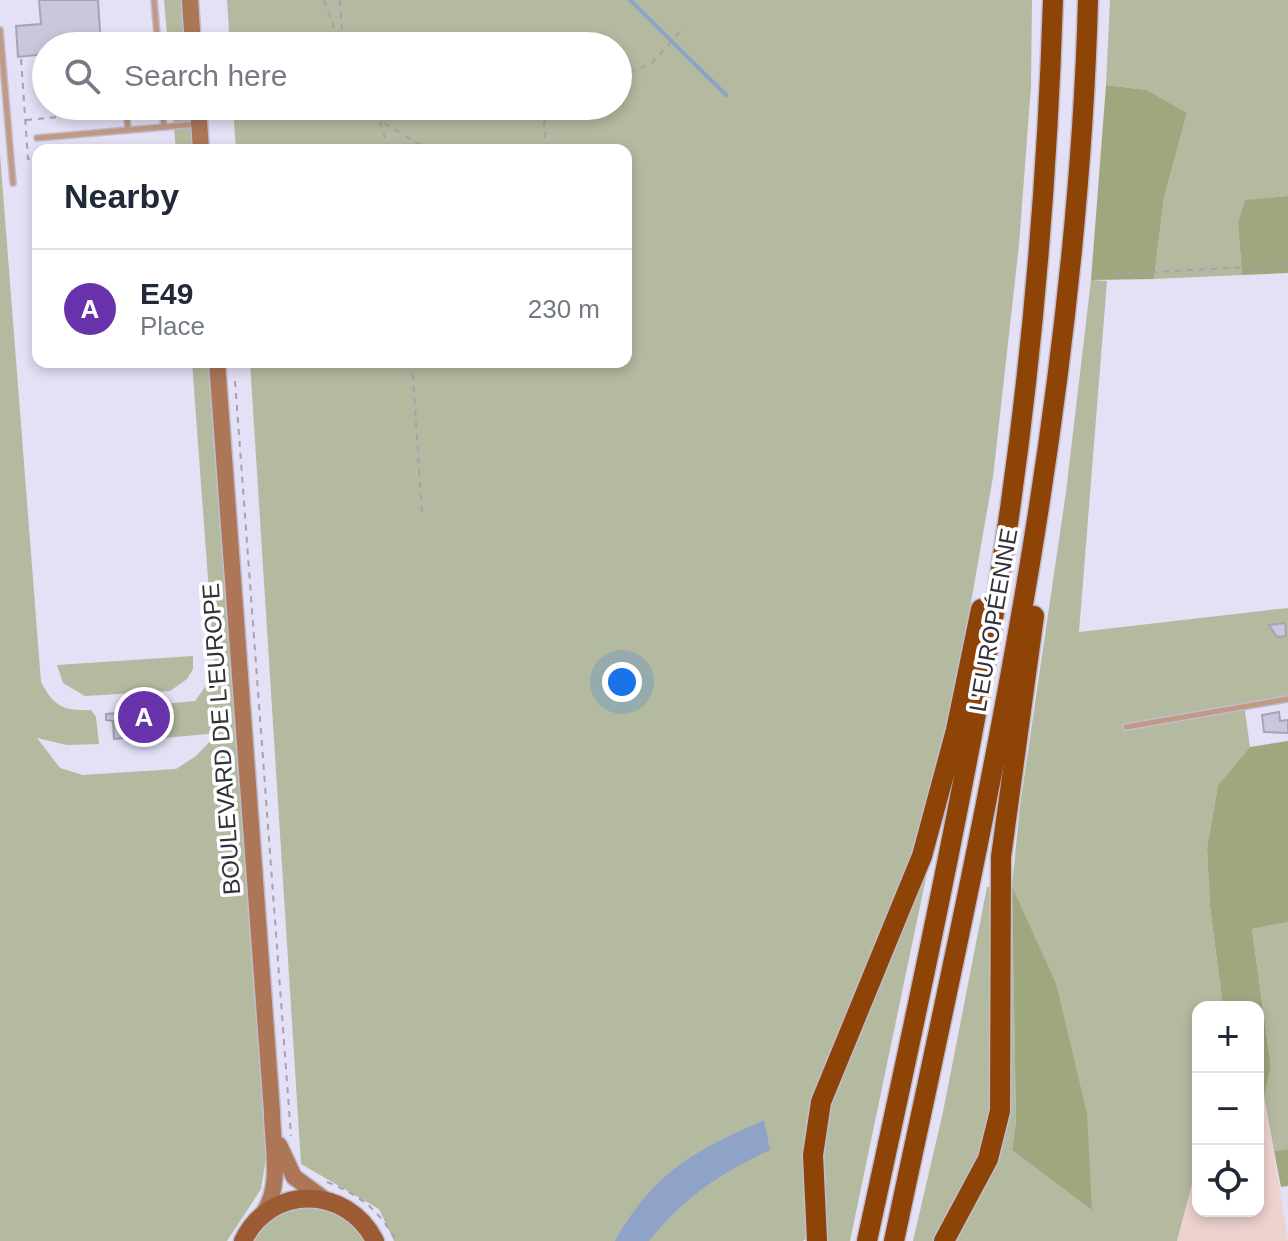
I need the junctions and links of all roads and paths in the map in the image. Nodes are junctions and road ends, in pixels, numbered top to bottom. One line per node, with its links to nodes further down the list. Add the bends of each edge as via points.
1 (154, 0): 9 (lane)
2 (190, 0): 10 (main road)
3 (324, 0): 11 (path)
4 (340, 0): 12 (path)
5 (1053, 0): 37 (highway, L'EUROPÉENNE, via 1044,191)
6 (1088, 0): 38 (highway, L'EUROPÉENNE, via 1071,262)
7 (684, 27): 14 (path, via 651,64)
8 (0, 30): 31 (lane)
9 (157, 32)
10 (192, 32)
11 (337, 32)
12 (341, 32)
13 (21, 59): 16 (path)
14 (632, 71)
15 (32, 119): 16 (path)
16 (25, 120): 30 (path)
17 (127, 120): 24 (lane)
18 (163, 120): 23 (lane)
19 (199, 120): 22 (main road)
20 (380, 120): 27 (path); 28 (path)
21 (545, 120): 29 (path)
22 (199, 124): 23 (lane); 26 (main road)
23 (164, 127): 24 (lane)
24 (128, 130): 25 (lane)
25 (37, 138)
26 (201, 144)
27 (387, 144)
28 (418, 144)
29 (546, 144)
30 (32, 159)
31 (13, 183)
32 (1288, 265): 33 (path)
33 (1115, 274)
34 (217, 368): 42 (main road, BOULEVARD DE L'EUROPE)
35 (412, 368): 39 (path)
36 (234, 378): 43 (path)
37 (1025, 396): 47 (highway, L'EUROPÉENNE, via 981,691); 52 (highway, via 961,711 934,816 906,900 821,1102 813,1155)
38 (1047, 471): 48 (highway, L'EUROPÉENNE, via 978,838); 53 (highway, via 1035,611 1001,857 1000,1111 985,1167)
39 (422, 514)
40 (1288, 699): 41 (lane)
41 (1126, 727)
42 (272, 1112): 45 (main road, BOULEVARD DE L'EUROPE, via 287,1167 301,1185); 46 (main road, BOULEVARD DE L'EUROPE, via 275,1182)
43 (292, 1145)
44 (323, 1180): 51 (path, via 355,1192 377,1211)
45 (324, 1199): 46 (main road, via 295,1199); 50 (main road, via 356,1215)
46 (263, 1214): 49 (main road)
47 (870, 1231)
48 (895, 1234)
49 (243, 1241)
50 (375, 1241)
51 (397, 1241)
52 (817, 1241)
53 (944, 1241)

